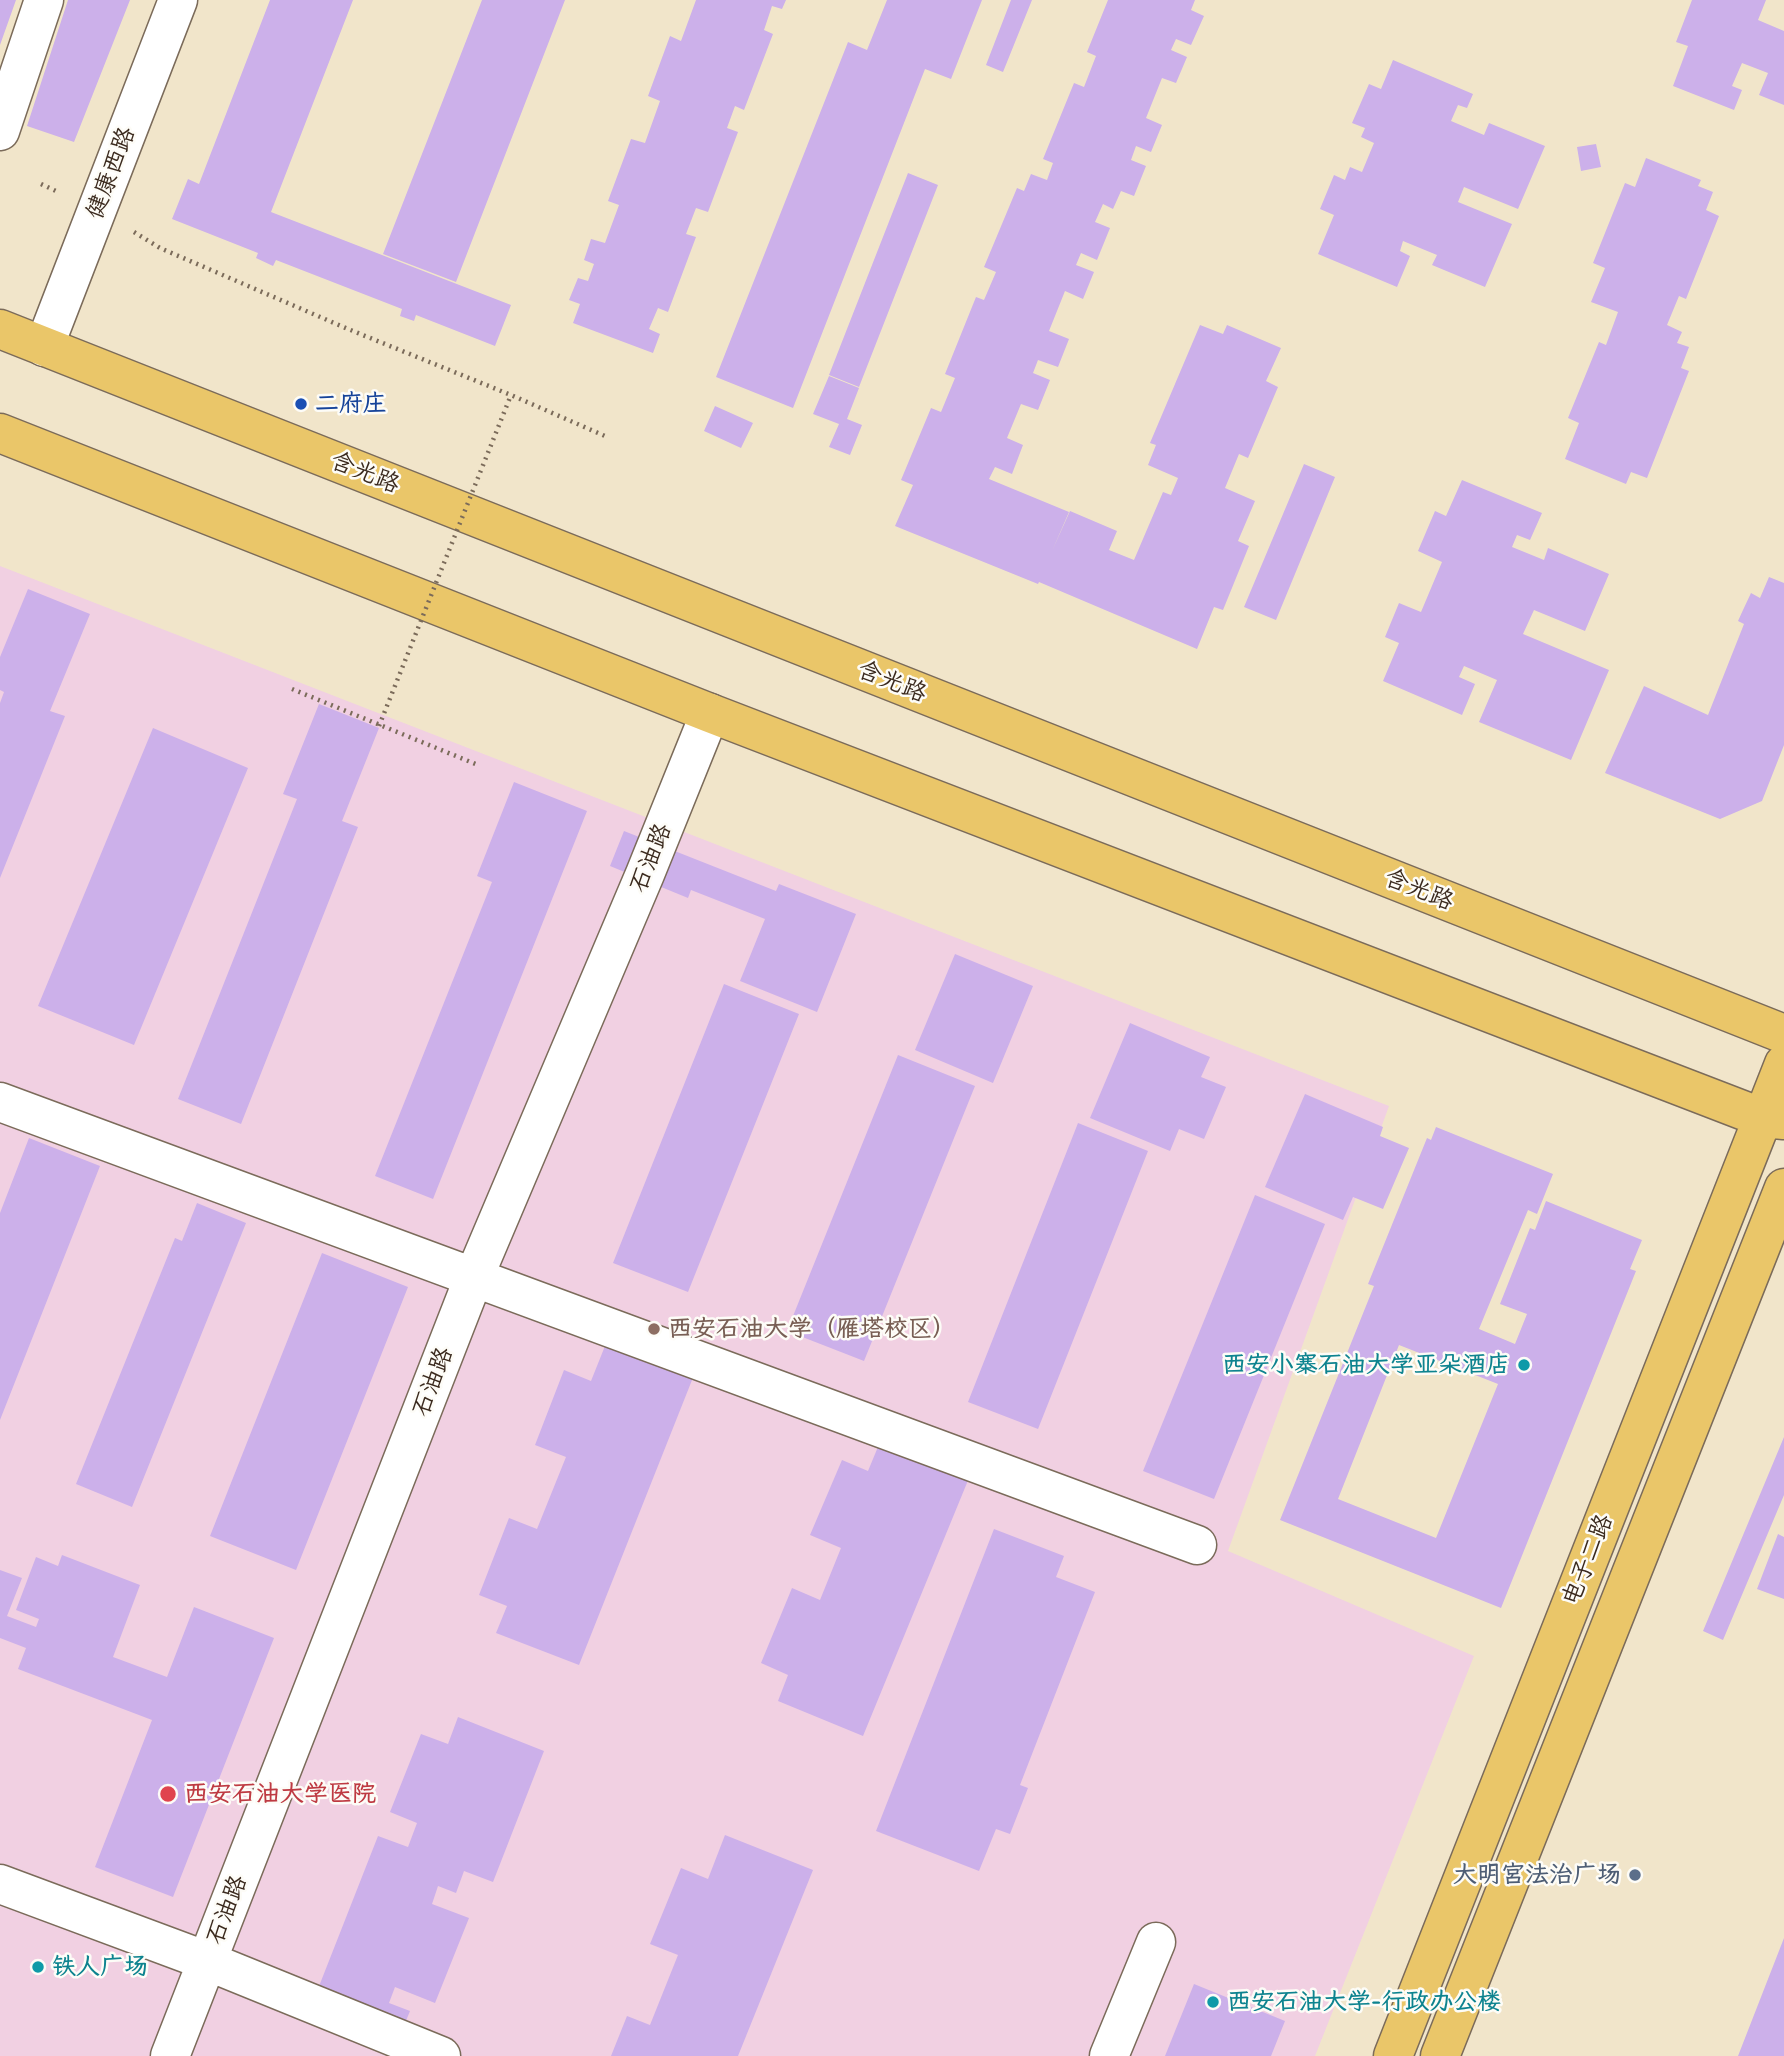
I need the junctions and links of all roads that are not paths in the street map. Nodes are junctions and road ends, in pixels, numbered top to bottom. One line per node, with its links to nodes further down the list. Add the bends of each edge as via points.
1 (44, 0): 3 (street)
2 (177, 0): 5 (street, 健康西路)
3 (0, 131)
4 (0, 329): 5 (main road, 含光路)
5 (44, 347): 8 (main road, 含光路)
6 (0, 433): 7 (main road)
7 (710, 713): 11 (main road); 13 (street, 石油路)
8 (1784, 1034)
9 (1784, 1064): 11 (main road, 电子二路)
10 (0, 1102): 13 (street)
11 (1773, 1119): 21 (main road, 电子二路)
12 (1784, 1188): 22 (main road, 电子二路)
13 (474, 1277): 14 (street); 17 (street, 石油路)
14 (1196, 1545)
15 (0, 1884): 17 (street)
16 (1156, 1942): 20 (street)
17 (207, 1961): 18 (street, 石油路); 19 (street)
18 (170, 2056)
19 (441, 2056)
20 (1109, 2056)
21 (1393, 2056)
22 (1440, 2056)

